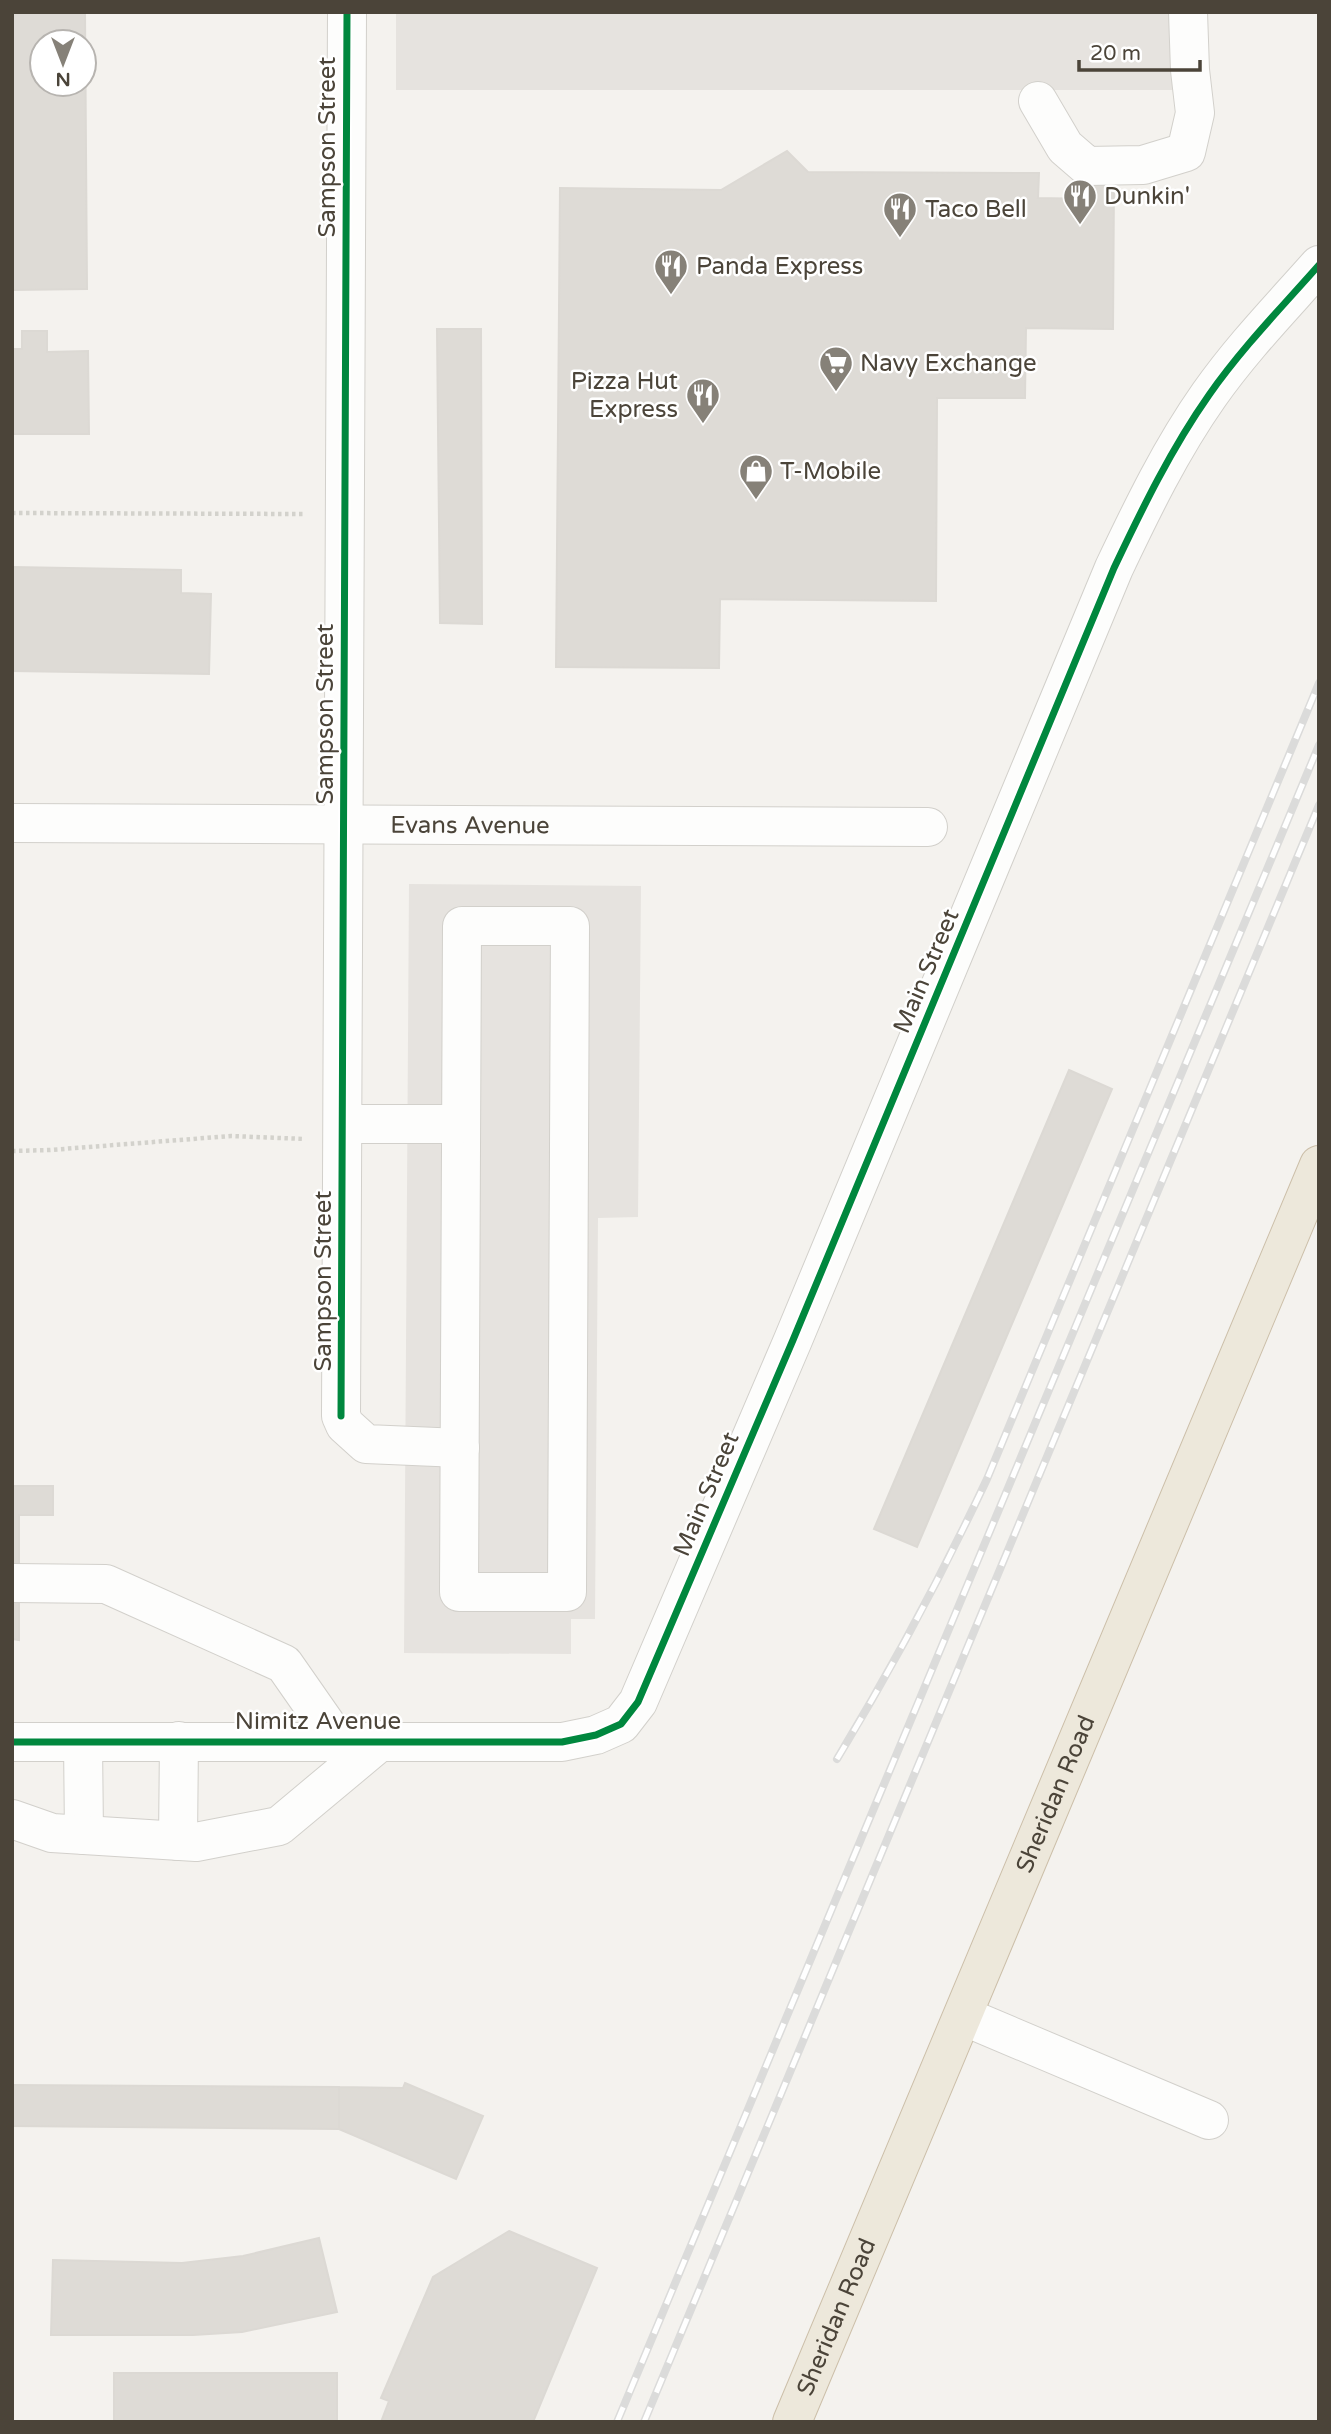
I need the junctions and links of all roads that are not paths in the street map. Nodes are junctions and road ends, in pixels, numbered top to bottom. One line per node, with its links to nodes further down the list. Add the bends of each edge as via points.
1 (347, 12): 6 (street, Sampson Street)
2 (1188, 12): 3 (street, via 1195,113 1186,152 1143,165 1087,166 1065,147)
3 (1038, 101)
4 (1319, 265): 13 (street, Main Street, via 1260,329 1208,397 1114,568 788,1352 638,1702)
5 (12, 823): 6 (street, Evans Avenue)
6 (344, 825): 7 (street, Evans Avenue); 9 (street, Sampson Street)
7 (928, 827)
8 (461, 1124): 9 (street); 11 (street); 11 (street, via 462,926 570,926 567,1592 459,1592)
9 (343, 1132): 11 (street, Sampson Street, via 341,1416 345,1426 366,1444)
10 (1319, 1165): 22 (highway, Sheridan Road)
11 (460, 1448)
12 (12, 1583): 14 (street, Nimitz Avenue, via 106,1584 284,1664)
13 (621, 1724): 15 (street, Nimitz Avenue, via 562,1742)
14 (337, 1740): 15 (street, Nimitz Avenue); 16 (street, Nimitz Avenue)
15 (382, 1740): 21 (street, via 279,1826 196,1842)
16 (179, 1741): 18 (street, Nimitz Avenue); 21 (street)
17 (12, 1742): 18 (street, Nimitz Avenue)
18 (83, 1742): 20 (street)
19 (12, 1819): 20 (street, via 52,1833)
20 (84, 1835): 21 (street)
21 (178, 1841)
22 (963, 2016): 23 (street); 24 (highway, Sheridan Road)
23 (1209, 2120)
24 (792, 2422)

